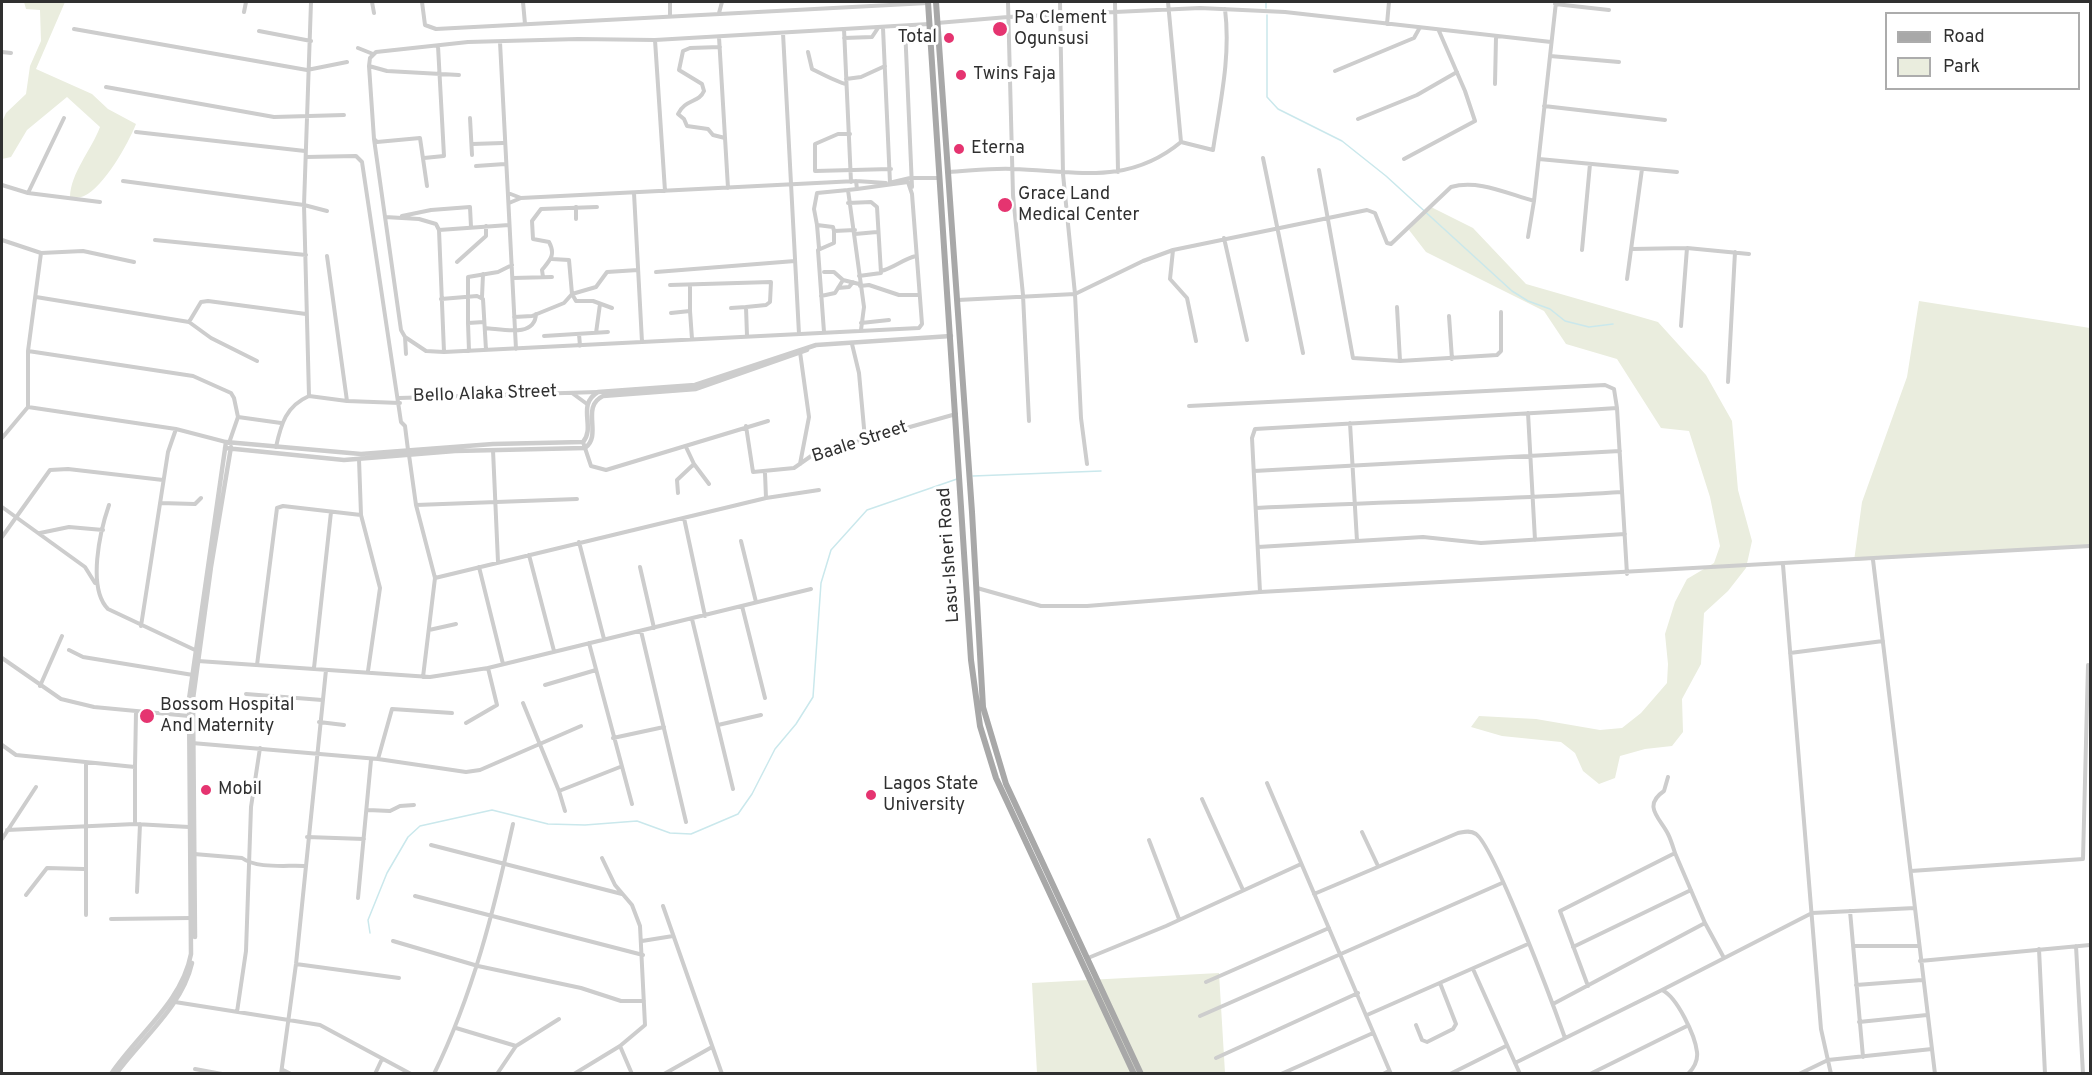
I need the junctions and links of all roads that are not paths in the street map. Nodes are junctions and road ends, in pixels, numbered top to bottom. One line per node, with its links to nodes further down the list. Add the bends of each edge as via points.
1 (246, 2): 22 (street)
2 (311, 2): 45 (street)
3 (372, 2): 24 (street)
4 (422, 2): 30 (street, via 424,24 430,29)
5 (523, 2): 30 (street)
6 (670, 2): 27 (street)
7 (722, 2): 25 (street)
8 (805, 2): 18 (street)
9 (928, 2): 16 (street); 31 (main road, Lasu-Isheri Road)
10 (936, 2): 29 (main road, Lasu-Isheri Road)
11 (1008, 2): 28 (street)
12 (1060, 2): 26 (street)
13 (1114, 2): 23 (street)
14 (1168, 2): 20 (street)
15 (1389, 2): 32 (street)
16 (859, 3): 18 (street)
17 (1556, 3): 21 (street); 47 (street)
18 (805, 8): 25 (street)
19 (1226, 9): 20 (street); 32 (street); 81 (street, via 1229,38 1212,150)
20 (1168, 10): 23 (street); 81 (street)
21 (1608, 10)
22 (244, 12)
23 (1115, 12): 26 (street); 100 (street)
24 (374, 13)
25 (719, 13): 27 (street)
26 (1061, 14): 28 (street); 102 (street)
27 (670, 15): 30 (street)
28 (1008, 16): 29 (street); 95 (street)
29 (937, 23): 67 (main road, Lasu-Isheri Road)
30 (525, 24)
31 (929, 24): 33 (street); 66 (main road, Lasu-Isheri Road)
32 (1387, 24): 37 (street)
33 (905, 27): 34 (street); 103 (street)
34 (881, 28): 36 (street); 43 (street, via 868,38); 59 (street)
35 (74, 29): 60 (street)
36 (844, 29): 40 (street); 43 (street)
37 (1419, 29): 38 (street); 61 (street, via 1414,38)
38 (1438, 30): 41 (street); 62 (street)
39 (259, 31): 45 (street)
40 (783, 33): 42 (street); 110 (street)
41 (1496, 36): 47 (street); 68 (street)
42 (719, 37): 44 (street); 49 (street)
43 (844, 38): 65 (street)
44 (655, 40): 46 (street); 114 (street)
45 (311, 41): 60 (street)
46 (500, 42): 48 (street); 82 (street)
47 (1551, 42): 55 (street)
48 (438, 46): 54 (street); 63 (street)
49 (720, 47): 79 (street); 79 (street, via 683,51 680,70 702,84 704,91 698,99 687,102 678,114 687,126 708,129)
50 (358, 48): 54 (street)
51 (2, 52): 53 (street)
52 (808, 52): 65 (street, via 813,70 837,82)
53 (11, 53)
54 (373, 54): 58 (street)
55 (1550, 56): 57 (street); 70 (street)
56 (347, 62): 60 (street)
57 (1619, 62)
58 (369, 66): 63 (street, via 387,71); 80 (street)
59 (885, 66): 65 (street); 94 (street)
60 (307, 70): 72 (street)
61 (1335, 71)
62 (1456, 72): 75 (street, via 1417,95); 89 (street, via 1475,121)
63 (438, 73): 64 (street); 87 (street, via 444,156)
64 (459, 75)
65 (846, 81): 78 (street)
66 (933, 82): 67 (main road); 104 (main road, Lasu-Isheri Road)
67 (941, 82): 99 (main road, Lasu-Isheri Road)
68 (1495, 84)
69 (106, 87): 72 (street, via 273,117)
70 (1544, 106): 76 (street); 90 (street)
71 (344, 115): 72 (street)
72 (307, 117): 84 (street)
73 (64, 118): 115 (street)
74 (470, 118): 83 (street)
75 (1358, 119)
76 (1665, 120)
77 (136, 132): 84 (street)
78 (850, 134): 97 (street); 97 (street, via 817,142 815,166 818,172)
79 (725, 138): 111 (street)
80 (374, 139): 87 (street, via 377,142 420,138); 130 (street)
81 (1181, 142): 100 (street, via 1145,166)
82 (503, 143): 83 (street); 91 (street)
83 (472, 144): 85 (street)
84 (306, 151): 86 (street)
85 (472, 155)
86 (306, 157): 125 (street); 240 (street, via 356,156 362,162)
87 (424, 158): 109 (street)
88 (1263, 158): 138 (street)
89 (1404, 159)
90 (1539, 159): 92 (street); 121 (street)
91 (505, 164): 93 (street); 116 (street)
92 (1590, 164): 96 (street); 151 (street)
93 (476, 166)
94 (891, 169): 97 (street); 107 (street)
95 (1013, 169): 99 (street); 102 (street); 182 (street)
96 (1642, 169): 101 (street); 149 (street)
97 (851, 170): 106 (street)
98 (1319, 170): 132 (street)
99 (948, 172): 188 (main road, Lasu-Isheri Road)
100 (1118, 172): 102 (street)
101 (1677, 172)
102 (1063, 174): 180 (street)
103 (910, 178): 104 (street); 107 (street); 118 (street)
104 (940, 178): 218 (main road, Lasu-Isheri Road)
105 (123, 181): 125 (street)
106 (854, 182): 107 (street); 110 (street); 112 (street)
107 (890, 183)
108 (2, 185): 115 (street)
109 (427, 186)
110 (790, 186): 111 (street); 159 (street)
111 (728, 188): 114 (street)
112 (857, 189): 113 (street); 118 (street, via 908,182)
113 (848, 190): 124 (street); 135 (street, via 817,193)
114 (666, 191): 117 (street)
115 (28, 193): 122 (street)
116 (508, 193): 120 (street); 123 (street)
117 (634, 193): 119 (street); 163 (street)
118 (912, 194): 157 (street)
119 (554, 197): 120 (street); 128 (street)
120 (521, 198): 123 (street)
121 (1534, 201): 132 (street, via 1485,187 1451,187 1391,244 1387,243 1372,210); 143 (street)
122 (100, 202)
123 (509, 203): 134 (street)
124 (848, 203): 141 (street); 142 (street, via 871,202 877,207)
125 (304, 205): 129 (street); 155 (street)
126 (576, 207): 127 (street); 128 (street); 133 (street)
127 (597, 207)
128 (555, 208): 158 (street, via 541,210 533,219 531,231 534,241 551,244)
129 (327, 210)
130 (385, 217): 131 (street); 215 (street, via 399,321)
131 (397, 218): 137 (street, via 423,211 470,207); 139 (street, via 432,222)
132 (1328, 218): 138 (street); 235 (street, via 1350,354 1357,360)
133 (576, 219)
134 (509, 225): 136 (street); 162 (street)
135 (817, 225): 140 (street, via 833,227); 147 (street)
136 (486, 226): 137 (street); 161 (street, via 486,236)
137 (471, 227): 139 (street)
138 (1277, 228): 144 (street); 231 (street)
139 (439, 230): 187 (street)
140 (834, 231): 141 (street); 147 (street, via 834,243)
141 (855, 232): 142 (street); 168 (street)
142 (876, 232): 164 (street)
143 (1528, 237)
144 (1224, 238): 150 (street); 220 (street)
145 (2, 240): 153 (street)
146 (155, 240): 155 (street)
147 (819, 248): 183 (street)
148 (1687, 248): 149 (street); 152 (street); 206 (street)
149 (1632, 249): 172 (street)
150 (1173, 250): 180 (street); 221 (street, via 1170,279 1187,298)
151 (1581, 250)
152 (1735, 252): 154 (street); 236 (street)
153 (41, 253): 160 (street, via 83,251); 184 (street)
154 (1749, 254)
155 (306, 255): 197 (street)
156 (327, 256): 241 (street)
157 (916, 256): 164 (street); 181 (street)
158 (552, 259): 169 (street, via 542,270); 179 (street, via 569,260)
159 (795, 261): 165 (street); 214 (street)
160 (134, 262)
161 (457, 262)
162 (512, 265): 167 (street); 171 (street)
163 (638, 270): 179 (street, via 607,272 596,287); 222 (street)
164 (881, 271): 168 (street, via 878,275)
165 (656, 272)
166 (824, 272): 173 (street, via 834,272)
167 (483, 274): 185 (street, via 468,277); 186 (street)
168 (859, 276): 177 (street)
169 (543, 277): 170 (street); 171 (street)
170 (552, 277)
171 (513, 278): 200 (street)
172 (1627, 279)
173 (843, 280): 174 (street); 178 (street)
174 (853, 282): 177 (street); 178 (street, via 849,287)
175 (670, 285): 176 (street)
176 (690, 285): 193 (street, via 771,282 770,302); 194 (street)
177 (860, 285): 181 (street, via 899,295); 205 (street, via 864,307)
178 (838, 288): 183 (street, via 835,293)
179 (572, 294): 189 (street, via 578,302); 198 (street, via 564,303)
180 (1075, 294): 182 (street); 267 (street, via 1081,418)
181 (919, 295): 208 (street, via 921,327)
182 (1023, 295): 188 (street); 250 (street)
183 (821, 296): 211 (street)
184 (36, 297): 202 (street); 227 (street)
185 (466, 297): 186 (street); 187 (street); 203 (street)
186 (482, 298): 204 (street)
187 (441, 299): 229 (street)
188 (957, 301): 312 (main road, Lasu-Isheri Road)
189 (600, 304): 191 (street); 212 (street)
190 (1397, 307): 235 (street)
191 (612, 308)
192 (731, 308): 193 (street)
193 (746, 308): 217 (street)
194 (690, 311): 196 (street); 219 (street)
195 (1501, 312): 233 (street, via 1500,353)
196 (671, 313)
197 (306, 314): 202 (street, via 208,301 201,302); 239 (street)
198 (536, 314): 200 (street); 209 (street, via 536,324)
199 (1449, 316): 233 (street)
200 (514, 317): 209 (street)
201 (889, 320): 205 (street)
202 (189, 322): 234 (street)
203 (468, 322): 204 (street); 228 (street)
204 (484, 322): 207 (street)
205 (861, 322): 208 (street)
206 (1681, 326)
207 (485, 328): 209 (street); 226 (street)
208 (861, 330): 211 (street)
209 (515, 331): 225 (street)
210 (608, 332): 212 (street)
211 (824, 332): 214 (street)
212 (596, 333): 213 (street)
213 (579, 334): 216 (street); 224 (street)
214 (799, 334): 217 (street)
215 (405, 336): 229 (street, via 426,351); 232 (street)
216 (544, 336)
217 (747, 336): 219 (street)
218 (951, 338): 223 (street); 238 (street, via 816,345 695,385); 247 (main road, Lasu-Isheri Road)
219 (692, 339): 222 (street)
220 (1247, 340)
221 (1196, 341)
222 (642, 342): 224 (street)
223 (852, 344): 230 (street); 256 (street, via 860,374)
224 (580, 346): 225 (street)
225 (516, 349): 226 (street)
226 (486, 350): 228 (street)
227 (28, 351): 244 (street); 248 (street, via 193,376 231,393)
228 (468, 351): 229 (street)
229 (444, 352)
230 (800, 352): 261 (street, via 696,389 603,396 592,407 592,435); 269 (street, via 808,417)
231 (1302, 353)
232 (406, 354)
233 (1452, 359): 235 (street)
234 (256, 361)
235 (1400, 361)
236 (1728, 382)
237 (572, 392): 238 (street, Bello Alaka Street); 240 (street, Bello Alaka Street); 242 (street, Bello Alaka Street)
238 (598, 392): 242 (street)
239 (309, 396): 241 (street, Bello Alaka Street); 251 (street, via 293,406)
240 (399, 400): 241 (street, Bello Alaka Street); 264 (street)
241 (347, 402)
242 (587, 404): 257 (street, via 587,434)
243 (1189, 406): 245 (street, via 1605,385 1614,389)
244 (28, 407): 254 (street); 255 (street)
245 (1617, 408): 246 (street); 263 (street)
246 (1528, 413): 252 (street); 265 (street)
247 (956, 414): 256 (street, Baale Street); 491 (main road, Lasu-Isheri Road, via 972,680 983,739 1010,810)
248 (238, 417): 251 (street); 258 (street)
249 (768, 421): 253 (street)
250 (1029, 421)
251 (281, 423): 260 (street)
252 (1350, 423): 270 (street); 271 (street, via 1255,429)
253 (746, 426): 259 (street); 272 (street, via 753,472)
254 (176, 429): 258 (street); 273 (street)
255 (2, 438)
256 (865, 439): 269 (street, Baale Street, via 814,454)
257 (583, 442): 261 (street); 264 (street, via 493,444)
258 (229, 445): 260 (street); 266 (street); 329 (street); 333 (street)
259 (686, 447): 261 (street, via 606,470 591,466); 268 (street)
260 (276, 448): 264 (street)
261 (585, 448): 262 (street)
262 (493, 449): 264 (street); 282 (street)
263 (1620, 452): 265 (street); 276 (street)
264 (409, 453): 266 (street); 286 (street)
265 (1530, 456): 270 (street); 280 (street)
266 (359, 459): 290 (street)
267 (1088, 464)
268 (694, 465): 274 (street); 277 (street, via 677,480)
269 (800, 465): 272 (street, Baale Street)
270 (1353, 466): 271 (street); 284 (street)
271 (1254, 471): 288 (street)
272 (765, 472): 279 (street)
273 (163, 480): 283 (street); 291 (street, via 53,469)
274 (709, 484)
275 (819, 490): 279 (street)
276 (1622, 492): 280 (street); 295 (street)
277 (678, 493)
278 (201, 498): 283 (street, via 195,504)
279 (766, 498): 292 (street)
280 (1533, 498): 284 (street); 297 (street)
281 (577, 500): 282 (street)
282 (494, 502): 286 (street); 305 (street)
283 (160, 503): 320 (street)
284 (1354, 504): 288 (street); 299 (street)
285 (109, 505): 293 (street)
286 (416, 505): 310 (street)
287 (2, 507): 291 (street)
288 (1256, 508): 302 (street)
289 (331, 512): 290 (street); 335 (street, via 283,506 276,511); 337 (street)
290 (361, 515): 341 (street, via 380,588)
291 (16, 517): 294 (street); 296 (street)
292 (684, 518): 300 (street); 317 (street)
293 (103, 530): 294 (street, via 69,527); 311 (street)
294 (39, 533): 311 (street, via 85,567)
295 (1625, 534): 297 (street); 309 (street)
296 (2, 537)
297 (1535, 540): 299 (street, via 1469,543 1423,537)
298 (741, 541): 315 (street)
299 (1357, 541): 302 (street)
300 (579, 542): 303 (street); 325 (street)
301 (2091, 546): 304 (street)
302 (1258, 547): 314 (street)
303 (529, 555): 305 (street); 330 (street)
304 (1873, 560): 306 (street); 326 (street)
305 (498, 562): 307 (street)
306 (1783, 565): 309 (street); 331 (street)
307 (479, 567): 310 (street); 334 (street)
308 (640, 567): 321 (street)
309 (1627, 574): 314 (street)
310 (435, 578): 322 (street)
311 (95, 583): 320 (street, via 104,604)
312 (976, 588): 314 (street, via 1041,606 1059,607); 434 (main road, Lasu-Isheri Road, via 981,688 990,735 1016,807)
313 (811, 589): 315 (street)
314 (1260, 592)
315 (756, 602): 316 (street)
316 (742, 606): 317 (street); 347 (street)
317 (705, 616): 318 (street)
318 (692, 619): 321 (street); 357 (street)
319 (456, 624): 322 (street)
320 (141, 626): 329 (street)
321 (654, 628): 323 (street)
322 (429, 630): 343 (street)
323 (641, 631): 325 (street); 359 (street)
324 (62, 636): 345 (street)
325 (604, 639): 327 (street)
326 (1883, 641): 331 (street); 401 (street)
327 (589, 643): 330 (street); 340 (street)
328 (69, 650): 342 (street, via 83,657)
329 (195, 650): 342 (street)
330 (554, 651): 334 (street)
331 (1790, 653): 414 (street)
332 (2, 658): 345 (street)
333 (198, 661): 335 (street); 361 (street)
334 (503, 664): 338 (street)
335 (256, 665): 337 (street)
336 (2088, 665): 401 (street, via 2083,859)
337 (314, 668): 339 (street)
338 (488, 668): 343 (street); 355 (street, via 497,705)
339 (326, 670): 341 (street); 348 (street)
340 (596, 670): 344 (street); 360 (street)
341 (368, 671): 343 (street)
342 (193, 675): 353 (street)
343 (423, 677)
344 (544, 685)
345 (40, 686): 350 (street, via 62,699)
346 (246, 694): 348 (street)
347 (765, 698)
348 (322, 700): 354 (street)
349 (523, 703): 363 (street)
350 (136, 712): 353 (street); 369 (street)
351 (452, 713): 366 (street, via 392,709)
352 (761, 715): 357 (street)
353 (189, 716): 385 (street)
354 (319, 722): 356 (street); 365 (street)
355 (466, 723)
356 (344, 725)
357 (718, 725): 374 (street)
358 (581, 726): 363 (street)
359 (664, 727): 360 (street); 381 (street)
360 (613, 738): 370 (street)
361 (192, 743): 364 (street); 393 (street)
362 (2, 745): 368 (street, via 16,755)
363 (540, 745): 366 (street, via 466,772); 375 (street)
364 (260, 748): 365 (street); 395 (street)
365 (316, 754): 367 (street); 388 (street)
366 (378, 759): 367 (street)
367 (371, 760): 379 (street)
368 (86, 762): 369 (street); 384 (street)
369 (135, 766): 382 (street)
370 (620, 767): 375 (street); 377 (street)
371 (1668, 777): 392 (street, via 1664,791 1653,804 1656,818)
372 (1267, 783): 397 (street)
373 (36, 787): 387 (street)
374 (734, 789)
375 (559, 791): 380 (street)
376 (1202, 799): 404 (street)
377 (632, 804)
378 (414, 805): 379 (street, via 390,811)
379 (368, 810): 389 (street)
380 (565, 811)
381 (686, 822)
382 (137, 824): 384 (street); 385 (street); 405 (street)
383 (513, 824): 396 (street)
384 (86, 827): 387 (street); 400 (street)
385 (189, 827): 417 (street)
386 (1362, 832): 399 (street)
387 (4, 834)
388 (307, 837): 389 (street); 398 (street)
389 (364, 838): 410 (street)
390 (1149, 840): 419 (street)
391 (431, 845): 396 (street)
392 (1675, 852): 403 (street); 430 (street, via 1560,911)
393 (194, 854): 395 (street, via 242,858); 449 (street, via 194,954 185,986)
394 (602, 858): 406 (street)
395 (247, 863): 398 (street); 451 (street, via 246,951)
396 (505, 864): 406 (street); 416 (street)
397 (1301, 864): 404 (street); 407 (street)
398 (304, 866): 437 (street)
399 (1378, 866): 402 (street, via 1468,831 1477,835); 407 (street)
400 (85, 869): 408 (street, via 47,868); 415 (street)
401 (1911, 871): 412 (street)
402 (1502, 883): 425 (street); 432 (street)
403 (1691, 890): 420 (street); 430 (street)
404 (1243, 891): 419 (street)
405 (137, 892)
406 (622, 894): 424 (street, via 632,904)
407 (1314, 894): 421 (street)
408 (26, 895)
409 (415, 896): 416 (street)
410 (358, 898)
411 (663, 906): 422 (street)
412 (1915, 909): 413 (street); 428 (street)
413 (1850, 912): 414 (street); 427 (street)
414 (1812, 913): 435 (street); 471 (street, via 1821,1029)
415 (86, 915)
416 (491, 916): 433 (street); 438 (street)
417 (190, 918): 418 (street); 478 (street, via 191,954 182,984)
418 (111, 919)
419 (1179, 919): 434 (street)
420 (1705, 923): 435 (street); 445 (street)
421 (1329, 928): 432 (street); 442 (street)
422 (674, 936): 424 (street); 466 (street)
423 (393, 941): 438 (street)
424 (642, 941): 433 (street)
425 (1528, 944): 439 (street); 450 (street)
426 (2091, 945): 429 (street)
427 (1853, 946): 428 (street); 444 (street)
428 (1918, 946): 436 (street)
429 (2076, 946): 431 (street); 503 (street)
430 (1573, 947): 445 (street)
431 (2039, 949): 436 (street); 502 (street)
432 (1340, 954): 447 (street); 454 (street)
433 (643, 955): 448 (street)
434 (1087, 958): 492 (main road, Lasu-Isheri Road)
435 (1724, 958): 446 (street)
436 (1920, 961): 441 (street)
437 (296, 964): 440 (street); 455 (street)
438 (478, 966): 448 (street, via 581,988 621,1001); 460 (street)
439 (1473, 969): 443 (street); 465 (street)
440 (399, 978)
441 (1922, 980): 444 (street); 453 (street)
442 (1206, 982)
443 (1440, 983): 452 (street); 458 (street, via 1456,1024 1427,1042 1422,1040)
444 (1856, 985): 457 (street)
445 (1588, 986): 450 (street)
446 (1662, 990): 459 (street, via 1671,994); 462 (street)
447 (1358, 993): 452 (street); 469 (street)
448 (644, 1001): 464 (street, via 645,1028)
449 (175, 1002): 451 (street); 479 (street)
450 (1553, 1004): 462 (street)
451 (237, 1012): 455 (street)
452 (1367, 1015): 461 (street)
453 (1927, 1015): 457 (street); 467 (street)
454 (1200, 1016)
455 (288, 1019): 470 (street, via 320,1025); 476 (street)
456 (559, 1019): 463 (street)
457 (1859, 1022): 468 (street)
458 (1416, 1025)
459 (1687, 1026): 497 (street); 498 (street, via 1697,1051)
460 (456, 1028): 463 (street); 484 (street)
461 (1373, 1033): 477 (street); 493 (street)
462 (1565, 1038): 472 (street)
463 (516, 1046): 485 (street)
464 (620, 1046): 473 (street); 488 (street)
465 (1506, 1046): 472 (street); 475 (street)
466 (712, 1047): 489 (street); 490 (street)
467 (1932, 1049): 468 (street); 501 (street)
468 (1863, 1057): 471 (street)
469 (1216, 1058)
470 (382, 1059): 482 (street); 483 (street)
471 (1828, 1060): 499 (street); 500 (street)
472 (1515, 1063): 496 (street)
473 (584, 1066): 486 (street); 487 (street)
474 (195, 1069): 480 (street)
475 (1461, 1071): 495 (street)
476 (282, 1072): 481 (street)
477 (1390, 1072): 494 (street)
478 (111, 1074)
479 (116, 1074)
480 (222, 1074)
481 (291, 1074)
482 (375, 1074)
483 (411, 1074)
484 (434, 1074)
485 (496, 1074)
486 (574, 1074)
487 (587, 1074)
488 (632, 1074)
489 (664, 1074)
490 (722, 1074)
491 (1134, 1074)
492 (1141, 1074)
493 (1281, 1074)
494 (1383, 1074)
495 (1450, 1074)
496 (1520, 1074)
497 (1590, 1074)
498 (1688, 1074)
499 (1799, 1074)
500 (1831, 1074)
501 (1935, 1074)
502 (2045, 1074)
503 (2083, 1074)

